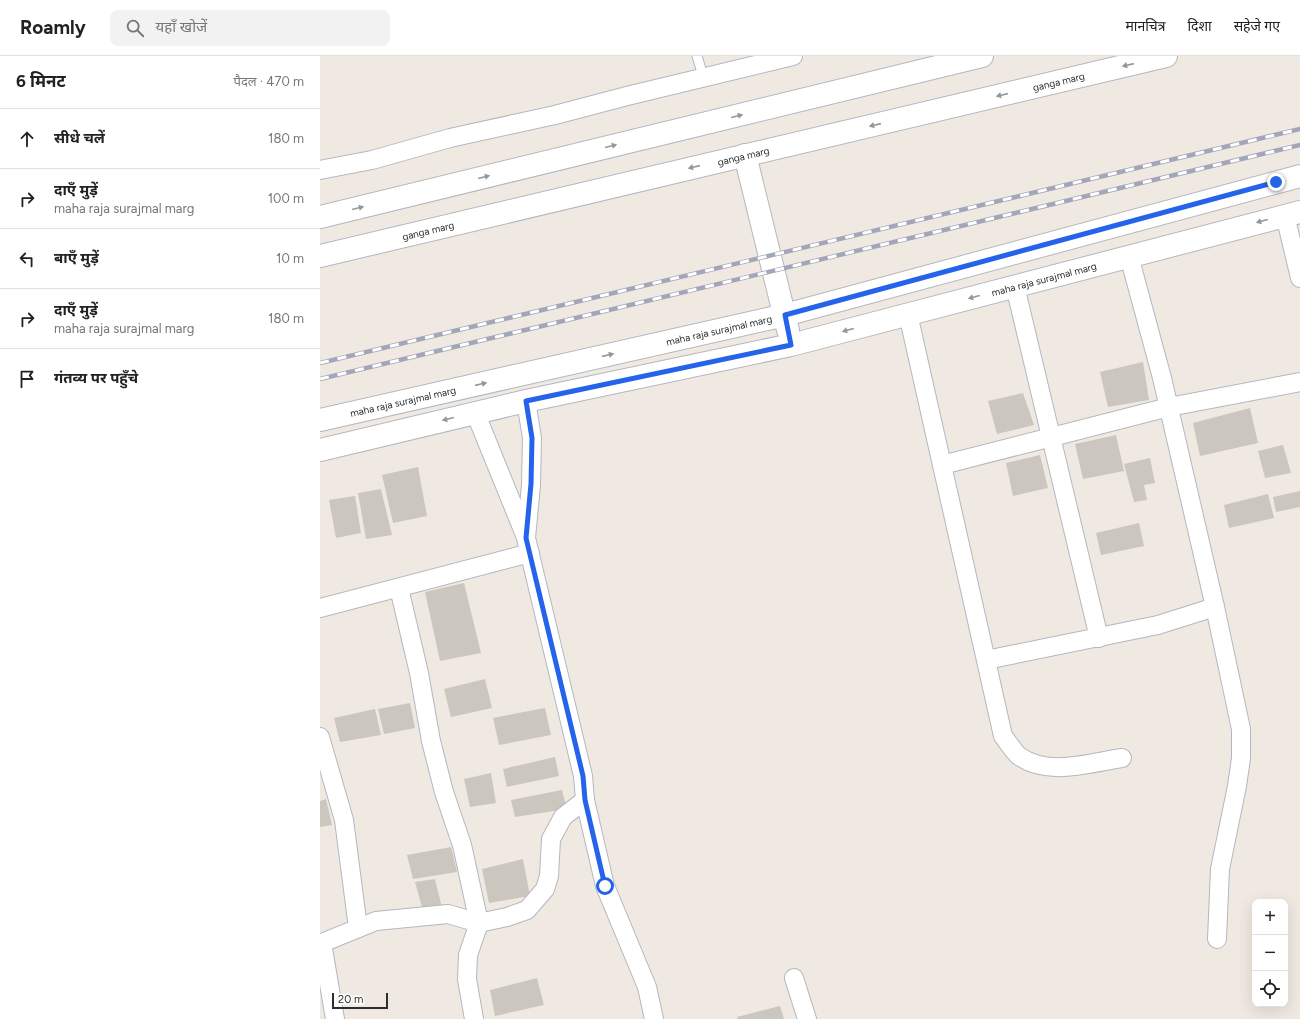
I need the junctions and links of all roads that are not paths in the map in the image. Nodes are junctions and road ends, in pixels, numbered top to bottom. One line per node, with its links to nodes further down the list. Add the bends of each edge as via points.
1 (697, 56): 5 (lane)
2 (793, 56): 5 (street)
3 (982, 56): 11 (street, one-way to 3)
4 (1166, 56): 6 (street, ganga marg, one-way to 6)
5 (704, 79): 7 (street, via 658,88 489,131 450,138 372,160)
6 (745, 155): 12 (street, ganga marg, one-way to 12); 17 (street)
7 (320, 170)
8 (1300, 176): 9 (street, maha raja surajmal marg)
9 (1276, 182): 10 (street); 17 (street, maha raja surajmal marg)
10 (1292, 213): 13 (street, maha raja surajmal marg, one-way to 13); 14 (street)
11 (320, 217)
12 (320, 256)
13 (1129, 256): 15 (street, maha raja surajmal marg); 21 (street)
14 (1300, 278)
15 (1015, 286): 16 (street, maha raja surajmal marg, one-way to 16); 24 (street)
16 (908, 314): 18 (street, maha raja surajmal marg, one-way to 18); 26 (street)
17 (785, 315): 18 (street); 23 (street, maha raja surajmal marg, one-way to 17)
18 (791, 345): 20 (street, maha raja surajmal marg)
19 (1300, 382): 21 (street)
20 (526, 401): 22 (street, maha raja surajmal marg); 27 (street, via 532,438)
21 (1169, 406): 24 (street); 29 (street)
22 (474, 412): 25 (street, maha raja surajmal marg, one-way to 25); 27 (street)
23 (320, 420)
24 (1051, 438): 26 (street); 31 (street)
25 (320, 450)
26 (942, 465): 32 (street)
27 (528, 546): 28 (street); 35 (street, via 583,776)
28 (399, 588): 30 (street); 36 (street, via 419,673 431,741 444,792 462,845)
29 (1216, 607): 31 (street, via 1158,625); 38 (street, via 1241,729 1241,758 1237,786 1220,869)
30 (320, 608)
31 (1099, 638): 32 (street)
32 (986, 660): 34 (street, via 1004,736 1018,755 1036,765 1058,768)
33 (320, 737): 37 (street, via 344,820)
34 (1122, 758)
35 (585, 800): 36 (street, via 563,817 551,839 549,876 545,889 527,910); 43 (street, via 605,886 647,987)
36 (479, 923): 37 (street, via 448,914 376,921); 42 (street, via 468,955 467,979)
37 (358, 928): 39 (street)
38 (1217, 939)
39 (321, 943): 41 (street)
40 (794, 978): 44 (street)
41 (335, 1019)
42 (474, 1019)
43 (654, 1019)
44 (807, 1019)

